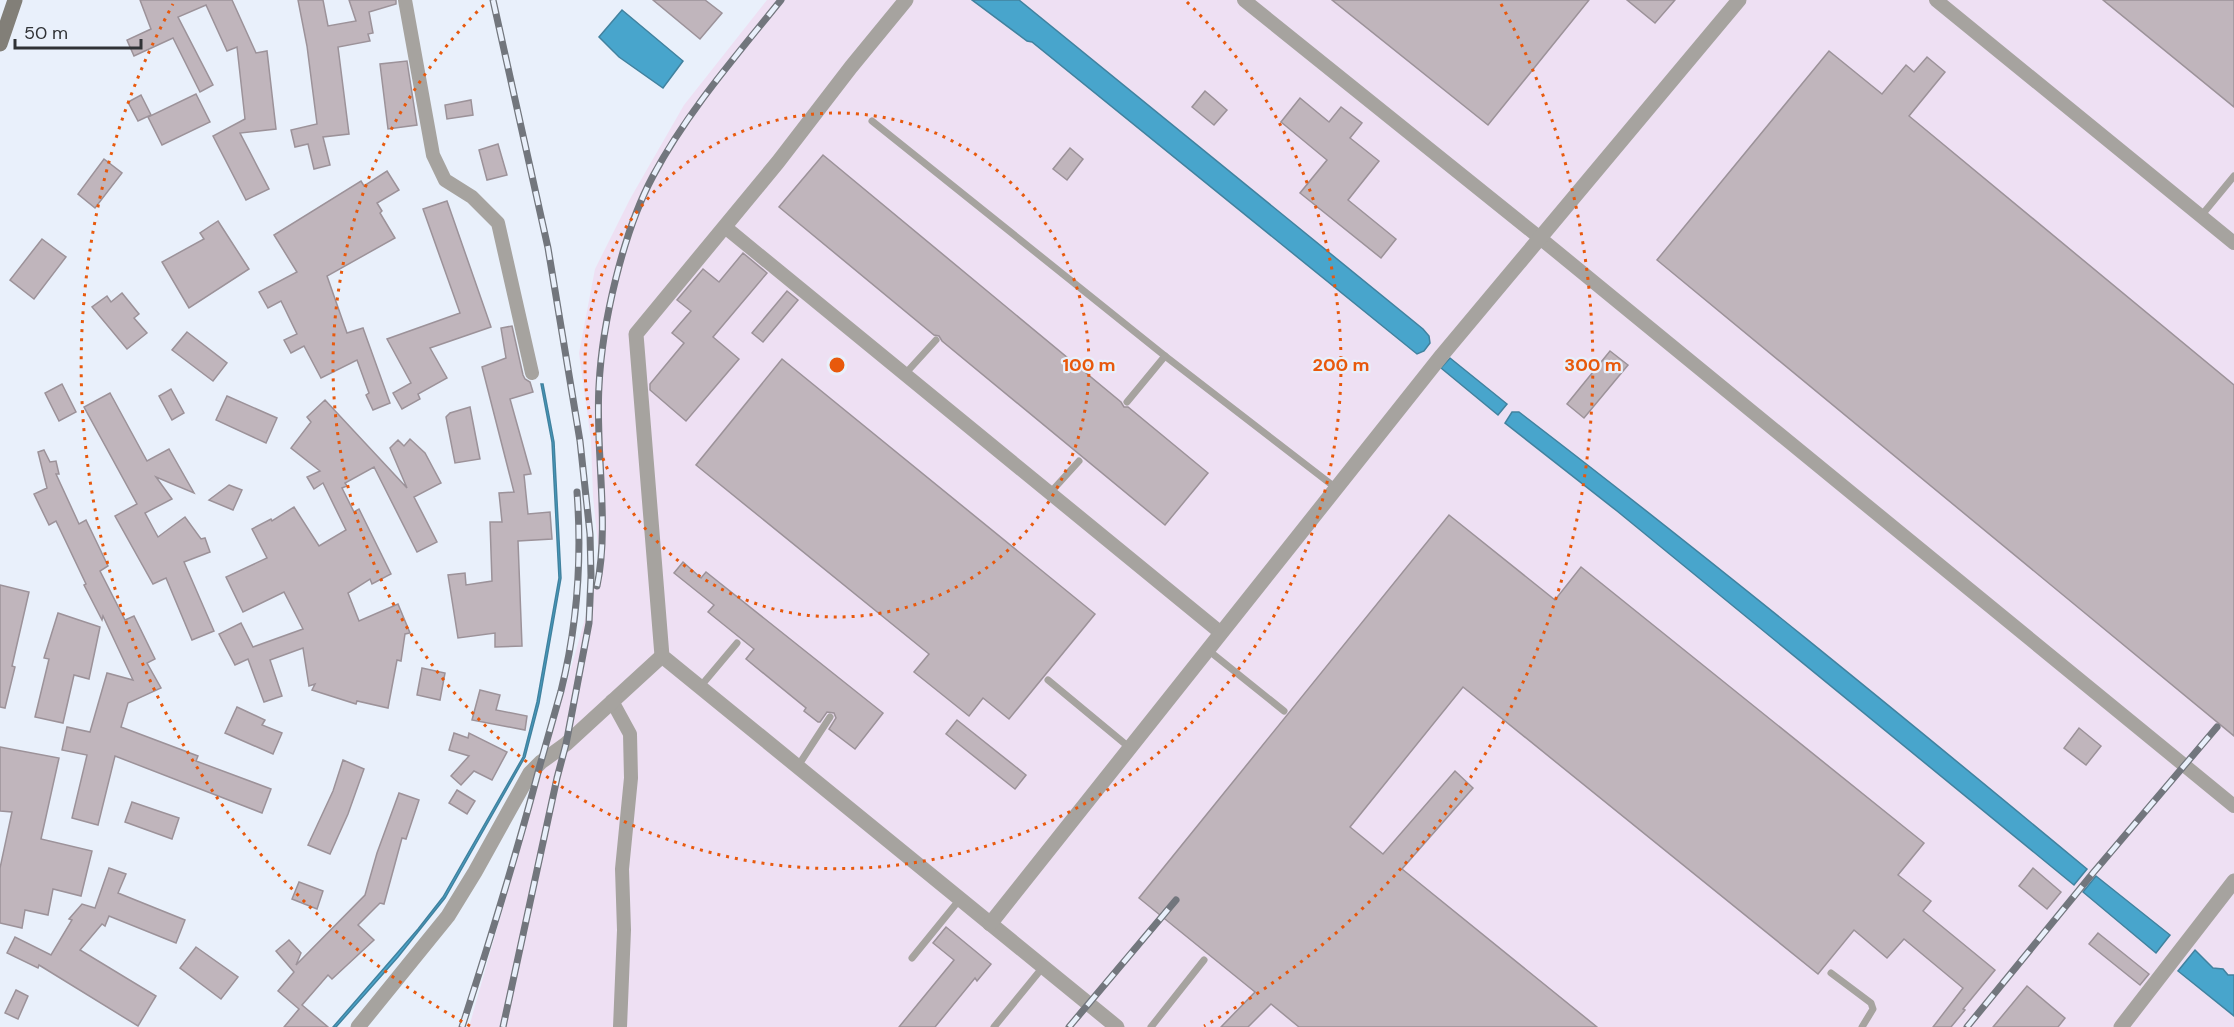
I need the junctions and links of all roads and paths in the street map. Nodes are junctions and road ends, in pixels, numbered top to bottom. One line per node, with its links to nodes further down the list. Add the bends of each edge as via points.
1 (15, 0): 7 (main road)
2 (405, 0): 16 (street, via 433,155 446,180 472,197 498,223)
3 (906, 0): 11 (street)
4 (1244, 0): 12 (street)
5 (1739, 0): 12 (street)
6 (1936, 0): 10 (street)
7 (0, 42)
8 (872, 121): 15 (lane)
9 (2234, 176): 10 (lane)
10 (2201, 216): 13 (street)
11 (725, 226): 17 (street); 25 (street, via 636,334)
12 (1540, 238): 20 (street); 33 (street)
13 (2234, 243)
14 (936, 340): 17 (lane)
15 (1165, 356): 18 (lane); 20 (lane)
16 (532, 373)
17 (905, 374): 21 (street)
18 (1127, 402)
19 (1078, 461): 21 (lane)
20 (1336, 488): 22 (street)
21 (1050, 493): 22 (street)
22 (1221, 633): 24 (street)
23 (736, 643): 27 (lane)
24 (1208, 650): 29 (lane); 31 (street)
25 (662, 656): 27 (street); 28 (street)
26 (1048, 680): 31 (lane)
27 (700, 687): 32 (street)
28 (612, 701): 41 (street, via 530,773 448,916); 42 (street, via 630,734 631,778 622,869)
29 (1284, 711)
30 (830, 717): 32 (lane)
31 (1130, 748): 36 (street)
32 (797, 768): 35 (street)
33 (2234, 806)
34 (2234, 881): 47 (street)
35 (960, 899): 36 (street); 37 (lane)
36 (990, 924): 39 (street)
37 (912, 958)
38 (1204, 960): 45 (lane)
39 (1043, 967): 43 (lane); 44 (street)
40 (1831, 972): 46 (lane, via 1870,1003 1873,1009)
41 (358, 1027)
42 (620, 1027)
43 (994, 1027)
44 (1117, 1027)
45 (1151, 1027)
46 (1862, 1027)
47 (2121, 1027)

